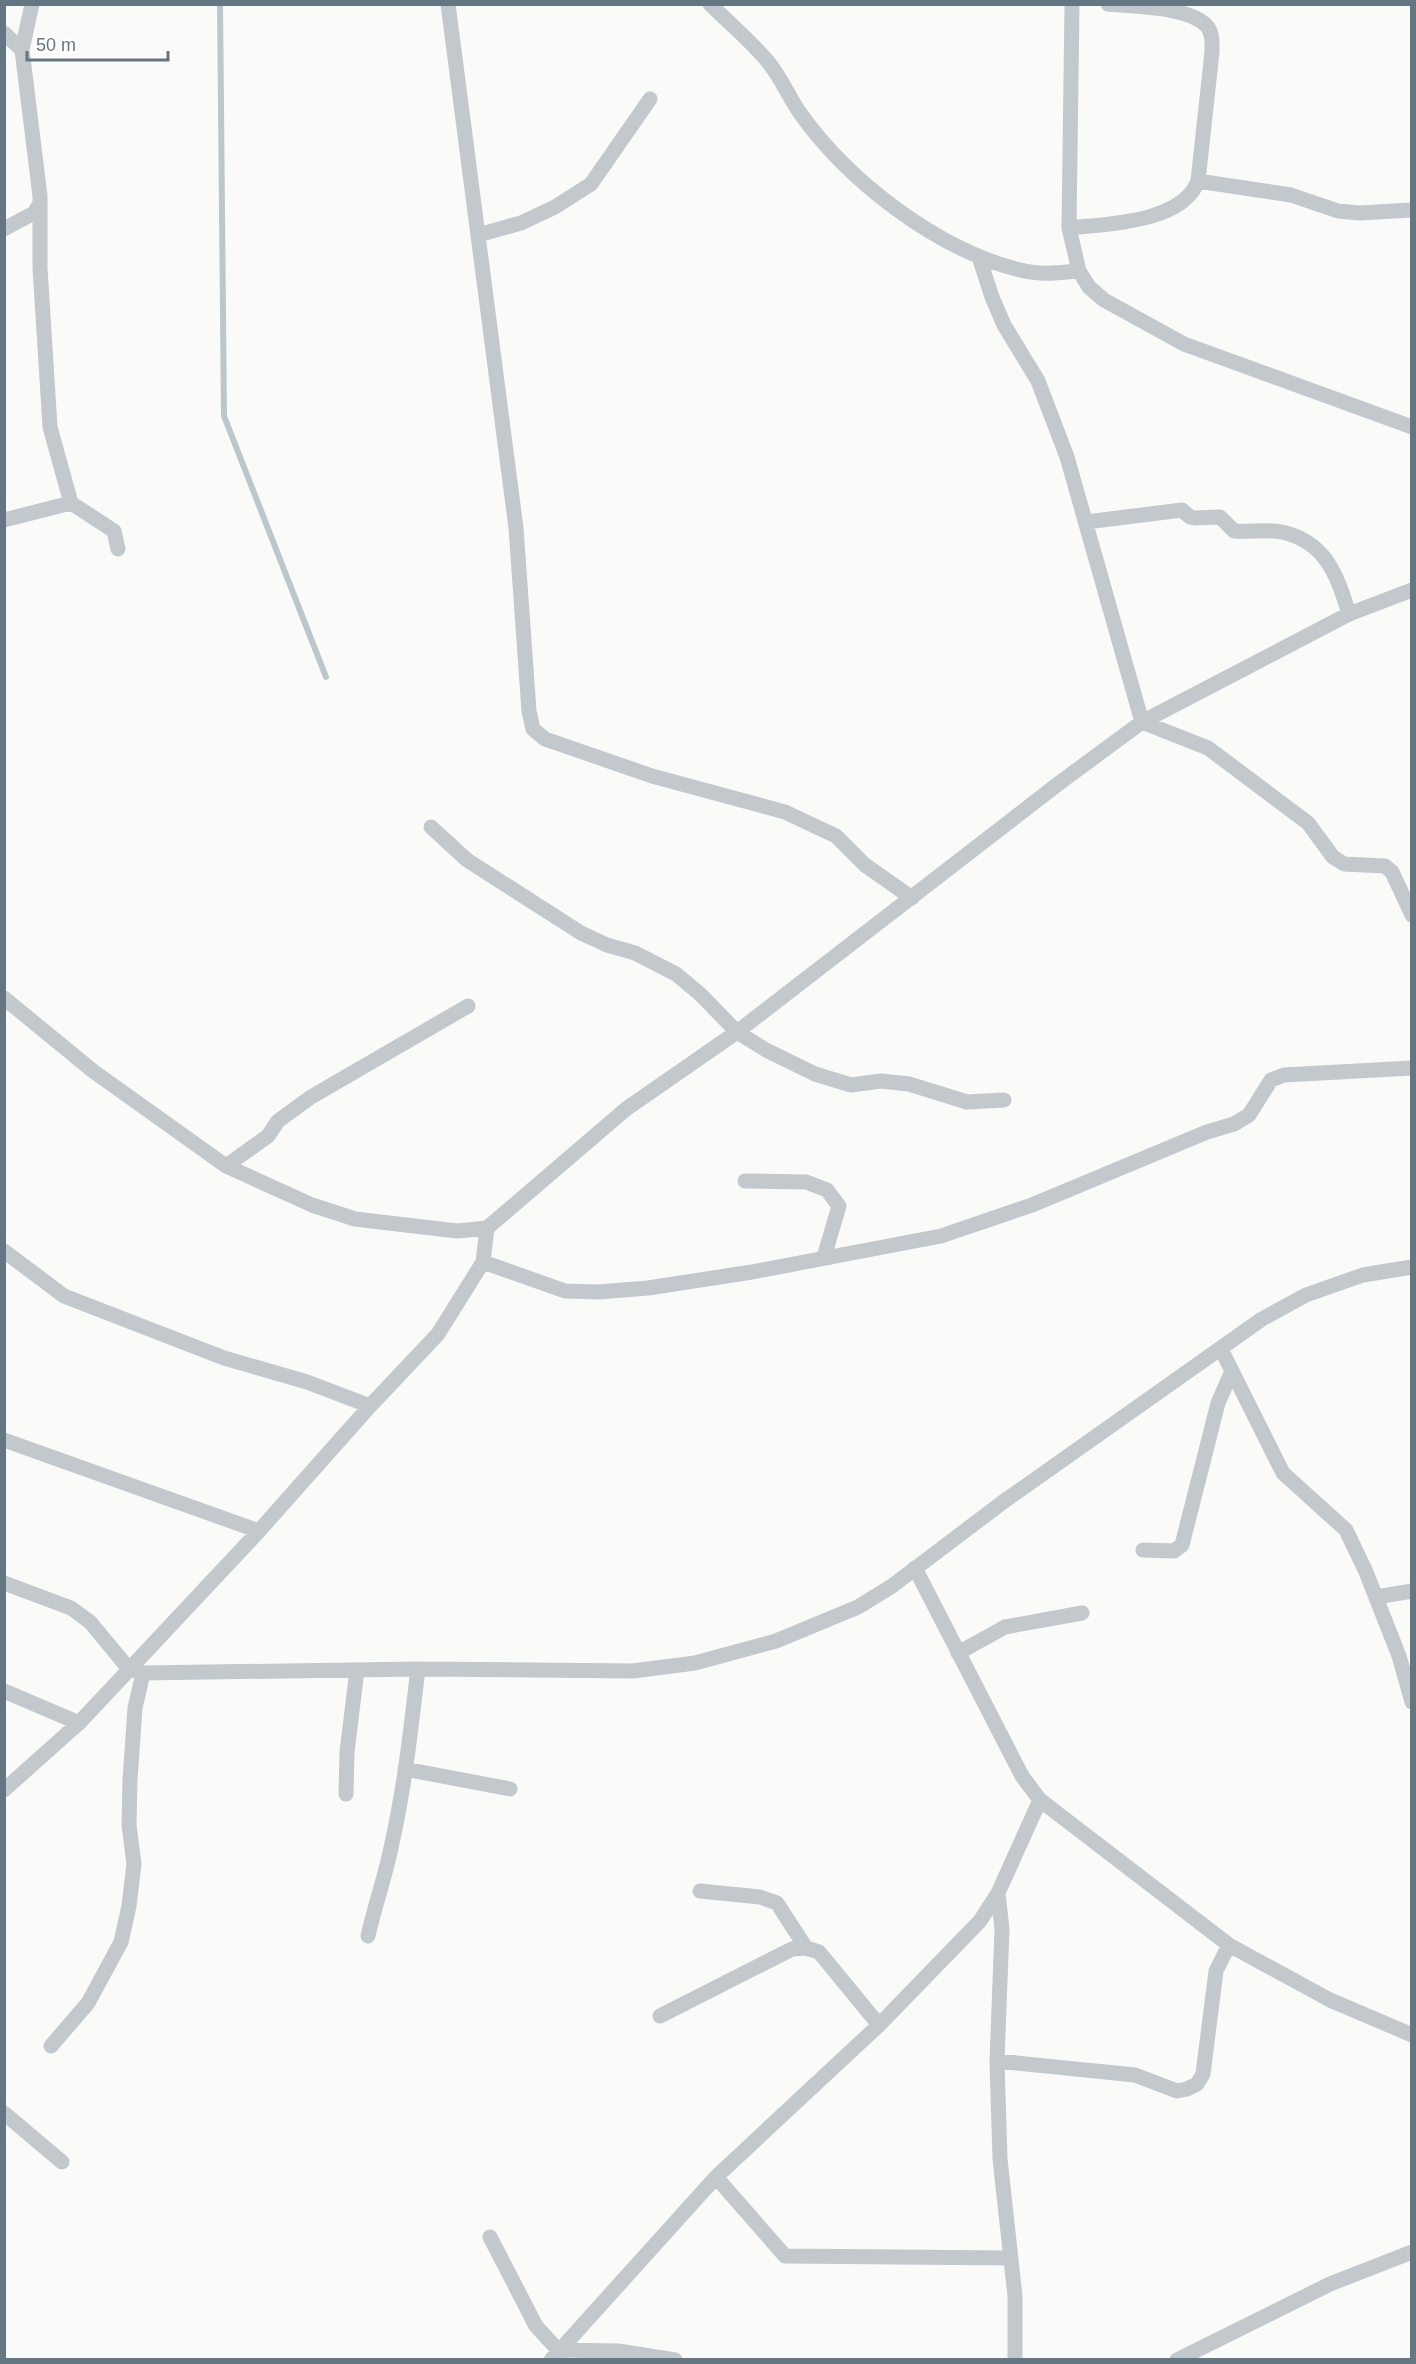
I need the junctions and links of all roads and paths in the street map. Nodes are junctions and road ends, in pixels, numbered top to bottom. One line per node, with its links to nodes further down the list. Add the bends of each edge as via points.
1 (33, 4): 7 (street)
2 (448, 4): 14 (street)
3 (710, 4): 15 (street, via 768,61 801,114 856,178 908,218)
4 (1072, 4): 12 (street)
5 (1108, 4): 9 (street, via 1179,12 1207,26 1212,35)
6 (4, 33): 7 (street)
7 (22, 50): 10 (street)
8 (650, 99): 14 (street, via 591,184 521,223)
9 (1198, 181): 11 (street, via 1291,195 1360,213); 12 (street, via 1187,199 1138,222)
10 (39, 205): 13 (street, via 34,213); 18 (street, via 50,427)
11 (1412, 210)
12 (1069, 228): 16 (street)
13 (4, 229)
14 (478, 235): 26 (street, via 516,528 533,729 545,739 652,776 785,812 836,836 865,865)
15 (980, 257): 16 (street, via 1046,274); 20 (street, via 1004,325 1049,404)
16 (1079, 271): 17 (street, via 1104,300 1184,344)
17 (1412, 427)
18 (71, 503): 19 (street); 21 (street, via 114,531)
19 (4, 520)
20 (1086, 522): 23 (street, via 1182,510 1190,517 1220,517 1234,531 1280,532 1300,538 1317,548 1329,563); 24 (street)
21 (118, 549)
22 (1412, 590): 23 (street)
23 (1349, 614): 24 (street)
24 (1142, 722): 26 (street); 27 (street, via 1208,748 1308,823 1333,857 1344,864 1385,866 1392,872)
25 (430, 826): 30 (street, via 467,860 580,933 635,953 676,974)
26 (912, 898): 30 (street)
27 (1412, 915)
28 (4, 998): 33 (street, via 93,1071)
29 (468, 1006): 33 (street, via 311,1097 278,1120 268,1136)
30 (737, 1032): 32 (street, via 814,1074 851,1085 890,1082 967,1102); 35 (street, via 626,1109)
31 (1412, 1068): 37 (street, via 1284,1075 1271,1080 1249,1116 1234,1124 1032,1205 941,1236)
32 (1004, 1100)
33 (226, 1166): 35 (street, via 312,1205 355,1219 457,1231)
34 (745, 1181): 37 (street, via 806,1182 827,1190 839,1206)
35 (488, 1228): 38 (street)
36 (4, 1251): 42 (street, via 64,1296 224,1358 307,1382)
37 (824, 1257): 38 (street, via 648,1288 598,1292 565,1291)
38 (483, 1262): 42 (street, via 438,1334)
39 (1412, 1267): 40 (street, via 1363,1275 1306,1295 1262,1319)
40 (1221, 1349): 41 (street); 46 (street)
41 (1232, 1371): 45 (street, via 1218,1403 1182,1545 1174,1551); 49 (street, via 1283,1473 1346,1530)
42 (370, 1406): 44 (street)
43 (4, 1440): 44 (street)
44 (259, 1531): 54 (street)
45 (1143, 1550)
46 (915, 1568): 51 (street); 52 (street, via 858,1607 776,1641 695,1663 633,1671)
47 (4, 1583): 54 (street, via 71,1608 90,1622)
48 (1412, 1591): 49 (street)
49 (1376, 1597): 56 (street)
50 (1082, 1613): 51 (street, via 1005,1628)
51 (958, 1653): 63 (street, via 1022,1776)
52 (418, 1669): 53 (street); 58 (street)
53 (357, 1670): 54 (street); 62 (street)
54 (136, 1671): 57 (street); 72 (street, via 129,1825 134,1864 121,1942 88,2003)
55 (4, 1691): 57 (street)
56 (1412, 1702)
57 (79, 1723): 59 (street)
58 (405, 1769): 60 (street); 66 (street, via 392,1844)
59 (12, 1776): 61 (street)
60 (510, 1789)
61 (4, 1791)
62 (346, 1794)
63 (1041, 1800): 65 (street); 67 (street)
64 (700, 1891): 68 (street, via 760,1897 777,1903)
65 (998, 1893): 70 (street, via 980,1921); 73 (street, via 1002,1929)
66 (368, 1936)
67 (1229, 1945): 71 (street, via 1330,2000); 73 (street, via 1216,1971 1203,2074 1197,2084 1177,2091 1135,2075)
68 (806, 1948): 69 (street, via 792,1949); 70 (street, via 819,1952)
69 (660, 2016)
70 (879, 2025): 76 (street)
71 (1412, 2035)
72 (51, 2046)
73 (997, 2061): 79 (street, via 1000,2159)
74 (4, 2113): 75 (street)
75 (62, 2162)
76 (716, 2177): 79 (street, via 785,2256); 80 (street)
77 (490, 2237): 80 (street)
78 (1412, 2252): 83 (street, via 1330,2284)
79 (1010, 2258): 82 (street, via 1015,2296)
80 (555, 2355): 81 (street, via 618,2351)
81 (675, 2360)
82 (1015, 2360)
83 (1177, 2360)

